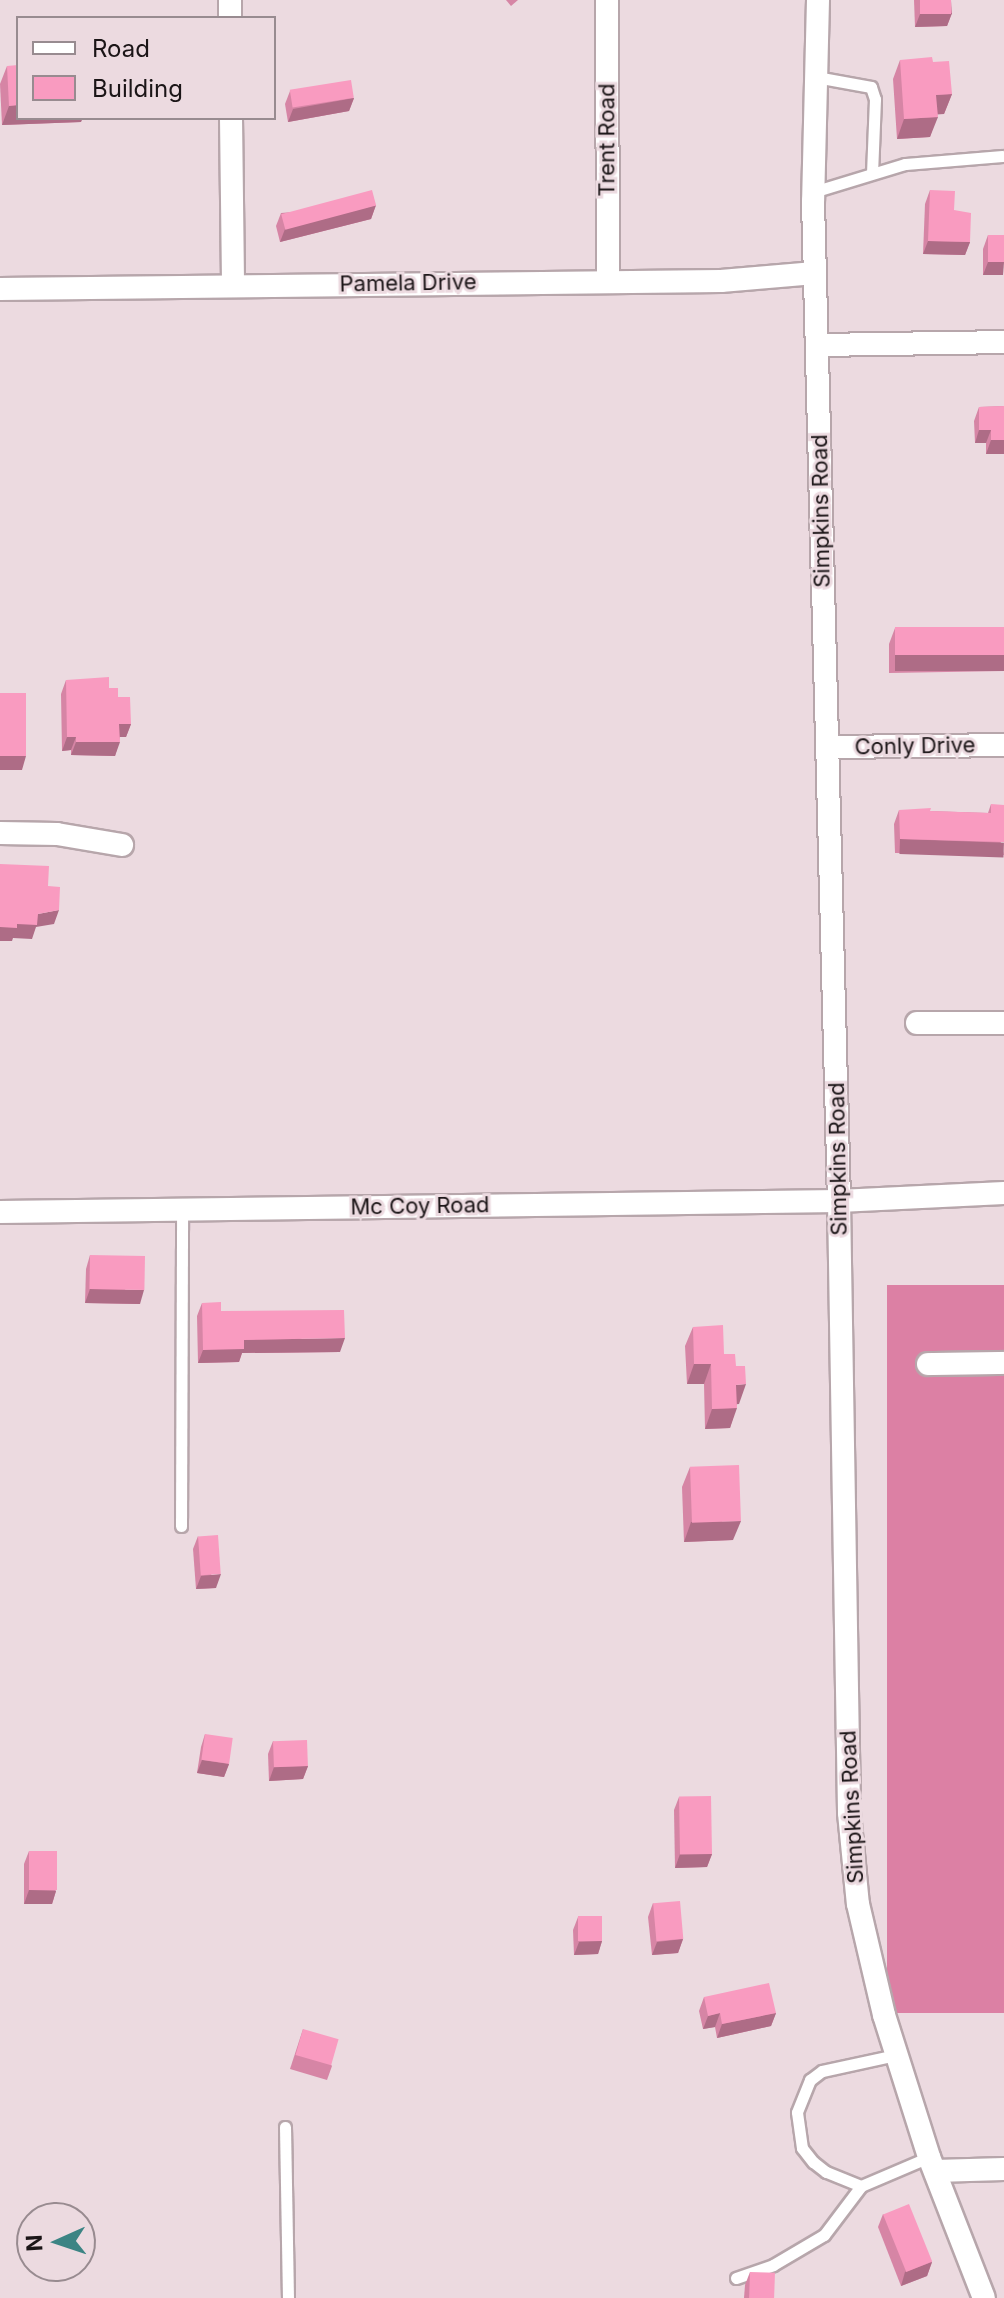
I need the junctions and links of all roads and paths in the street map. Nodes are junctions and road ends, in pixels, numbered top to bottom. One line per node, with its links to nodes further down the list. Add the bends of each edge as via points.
1 (607, 0): 9 (street, Trent Road)
2 (818, 0): 3 (street, Simpkins Road)
3 (816, 77): 6 (lane, via 871,87); 7 (street, Simpkins Road)
4 (231, 120): 10 (street)
5 (1003, 156): 6 (lane, via 942,158)
6 (872, 173): 7 (lane)
7 (813, 192): 8 (street, Simpkins Road)
8 (815, 273): 9 (street, Pamela Drive, via 721,281); 13 (street, Simpkins Road)
9 (608, 279): 10 (street, Pamela Drive)
10 (233, 286): 11 (street, Pamela Drive)
11 (0, 289)
12 (1004, 342): 13 (street)
13 (818, 345): 15 (street, Simpkins Road)
14 (1004, 745): 15 (street, Conly Drive)
15 (827, 747): 21 (street, Simpkins Road)
16 (0, 833): 17 (street, via 57,834)
17 (122, 845)
18 (917, 1023): 19 (street)
19 (1004, 1023)
20 (1004, 1193): 21 (street, Mc Coy Road)
21 (839, 1201): 22 (street, Mc Coy Road); 27 (street, Simpkins Road, via 849,1813 858,1904)
22 (182, 1210): 23 (street, Mc Coy Road); 26 (lane)
23 (0, 1212)
24 (1004, 1363): 25 (street)
25 (928, 1364)
26 (181, 1526)
27 (896, 2055): 29 (street, Simpkins Road); 31 (lane, via 822,2071 810,2080 797,2112 802,2148 813,2162)
28 (285, 2127): 33 (lane)
29 (932, 2164): 30 (street); 31 (lane); 34 (street, Simpkins Road)
30 (1004, 2169)
31 (861, 2186): 32 (lane, via 824,2235 773,2265)
32 (736, 2278)
33 (288, 2298)
34 (984, 2298)

